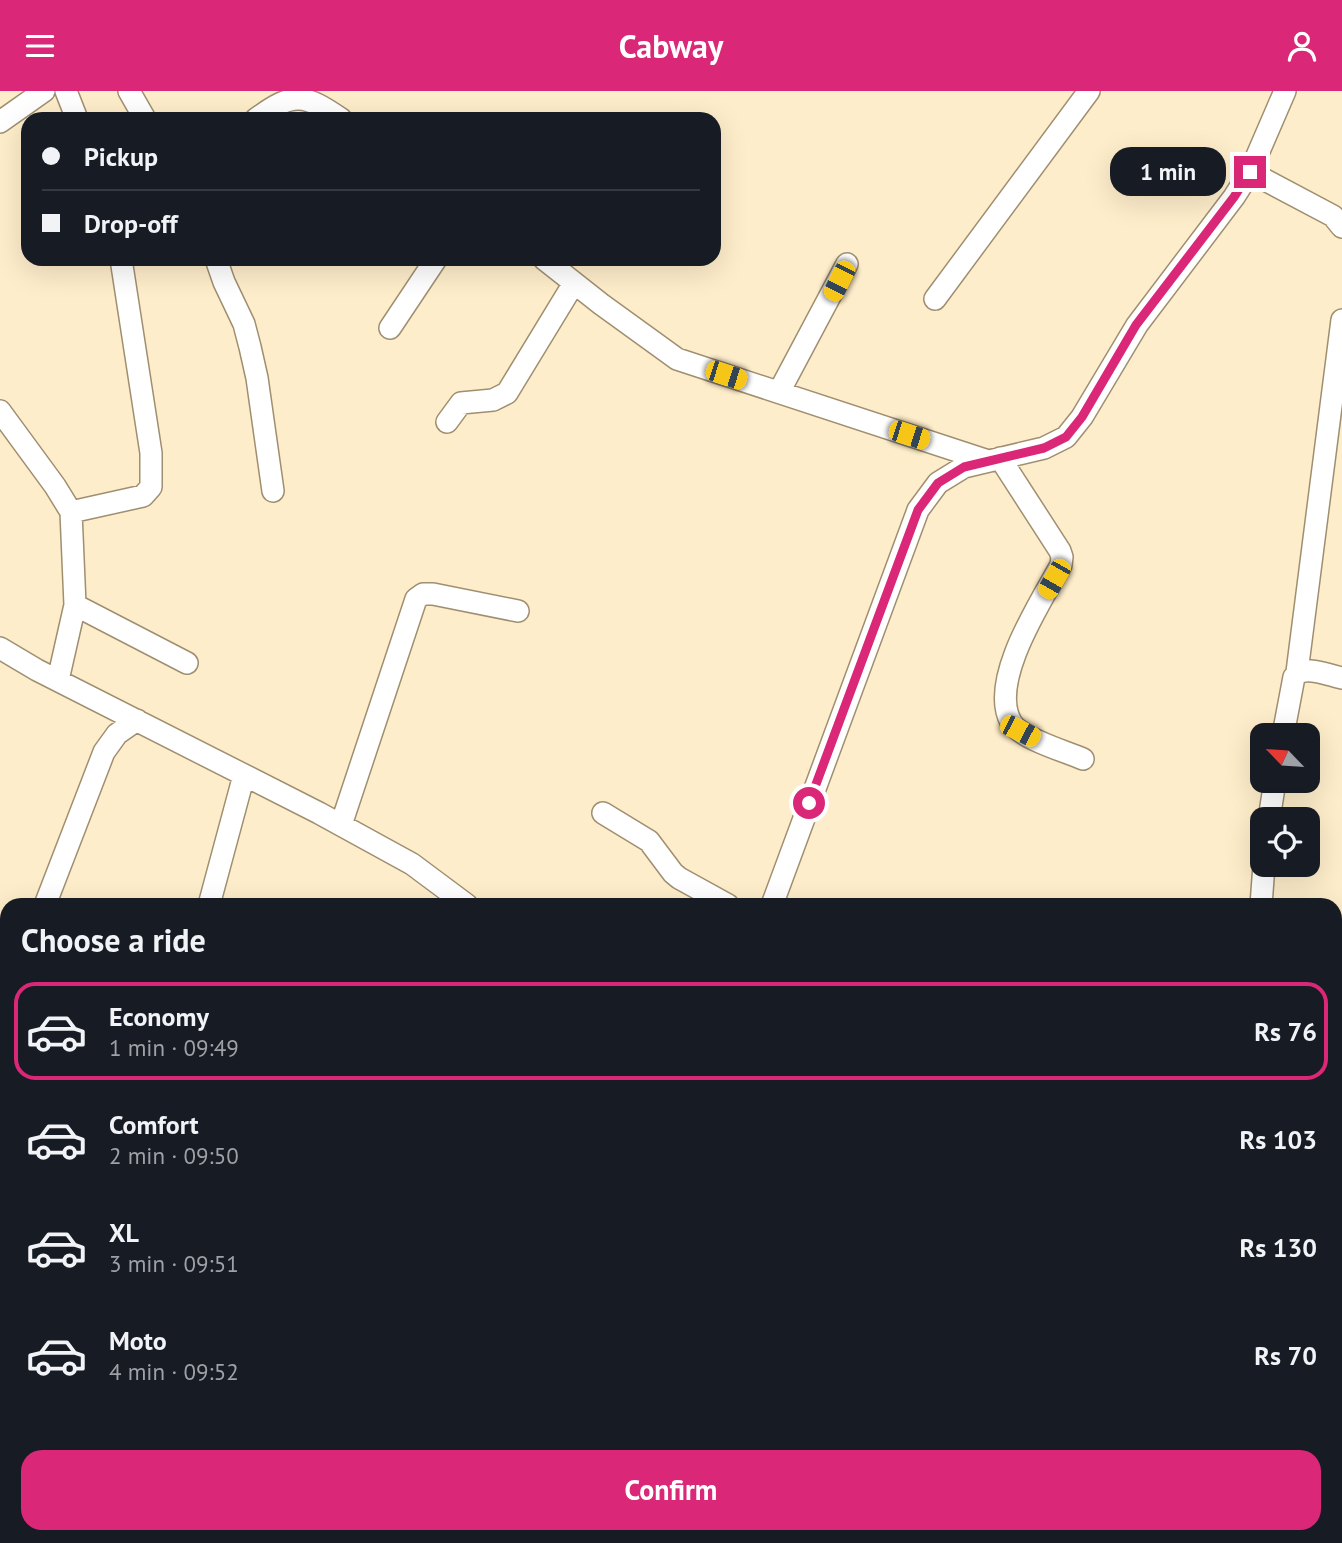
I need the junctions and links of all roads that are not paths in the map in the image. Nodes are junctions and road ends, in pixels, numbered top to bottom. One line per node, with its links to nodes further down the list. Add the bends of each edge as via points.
1 (44, 91): 10 (street)
2 (66, 91): 6 (street)
3 (129, 91): 7 (street)
4 (1089, 91): 19 (street)
5 (1285, 91): 11 (street)
6 (74, 112)
7 (141, 112)
8 (266, 112): 9 (street, via 289,97 303,97)
9 (331, 112)
10 (0, 122)
11 (1250, 172): 12 (street); 26 (street, via 1136,325 1066,437 1044,448)
12 (1339, 219)
13 (847, 264): 22 (street)
14 (122, 266): 28 (street, via 151,453 150,487 143,496)
15 (218, 266): 27 (street, via 250,347)
16 (431, 266): 21 (street)
17 (553, 266): 18 (street)
18 (574, 283): 22 (street, via 677,359); 25 (street, via 507,393 493,400 461,403)
19 (935, 299)
20 (1342, 320): 24 (street)
21 (390, 328)
22 (779, 393): 26 (street)
23 (0, 411): 28 (street)
24 (1336, 418): 33 (street)
25 (447, 422)
26 (994, 459): 38 (street, via 1062,557 1014,656 1007,709 1020,731); 47 (street, via 964,467 938,483 918,510)
27 (274, 491)
28 (71, 512): 29 (street)
29 (75, 605): 32 (street); 35 (street)
30 (518, 611): 41 (street, via 433,594 416,599)
31 (0, 648): 35 (street)
32 (187, 663)
33 (1297, 672): 34 (street); 37 (street)
34 (1342, 678)
35 (58, 680): 36 (street)
36 (137, 720): 39 (street); 43 (street, via 117,734 104,752)
37 (1285, 723)
38 (1083, 759)
39 (244, 775): 41 (street); 44 (street)
40 (603, 813): 46 (street, via 649,841 679,878)
41 (341, 825): 45 (street, via 412,864)
42 (1263, 877): 48 (street)
43 (48, 898)
44 (211, 898)
45 (458, 898)
46 (715, 898)
47 (775, 898)
48 (1262, 898)

